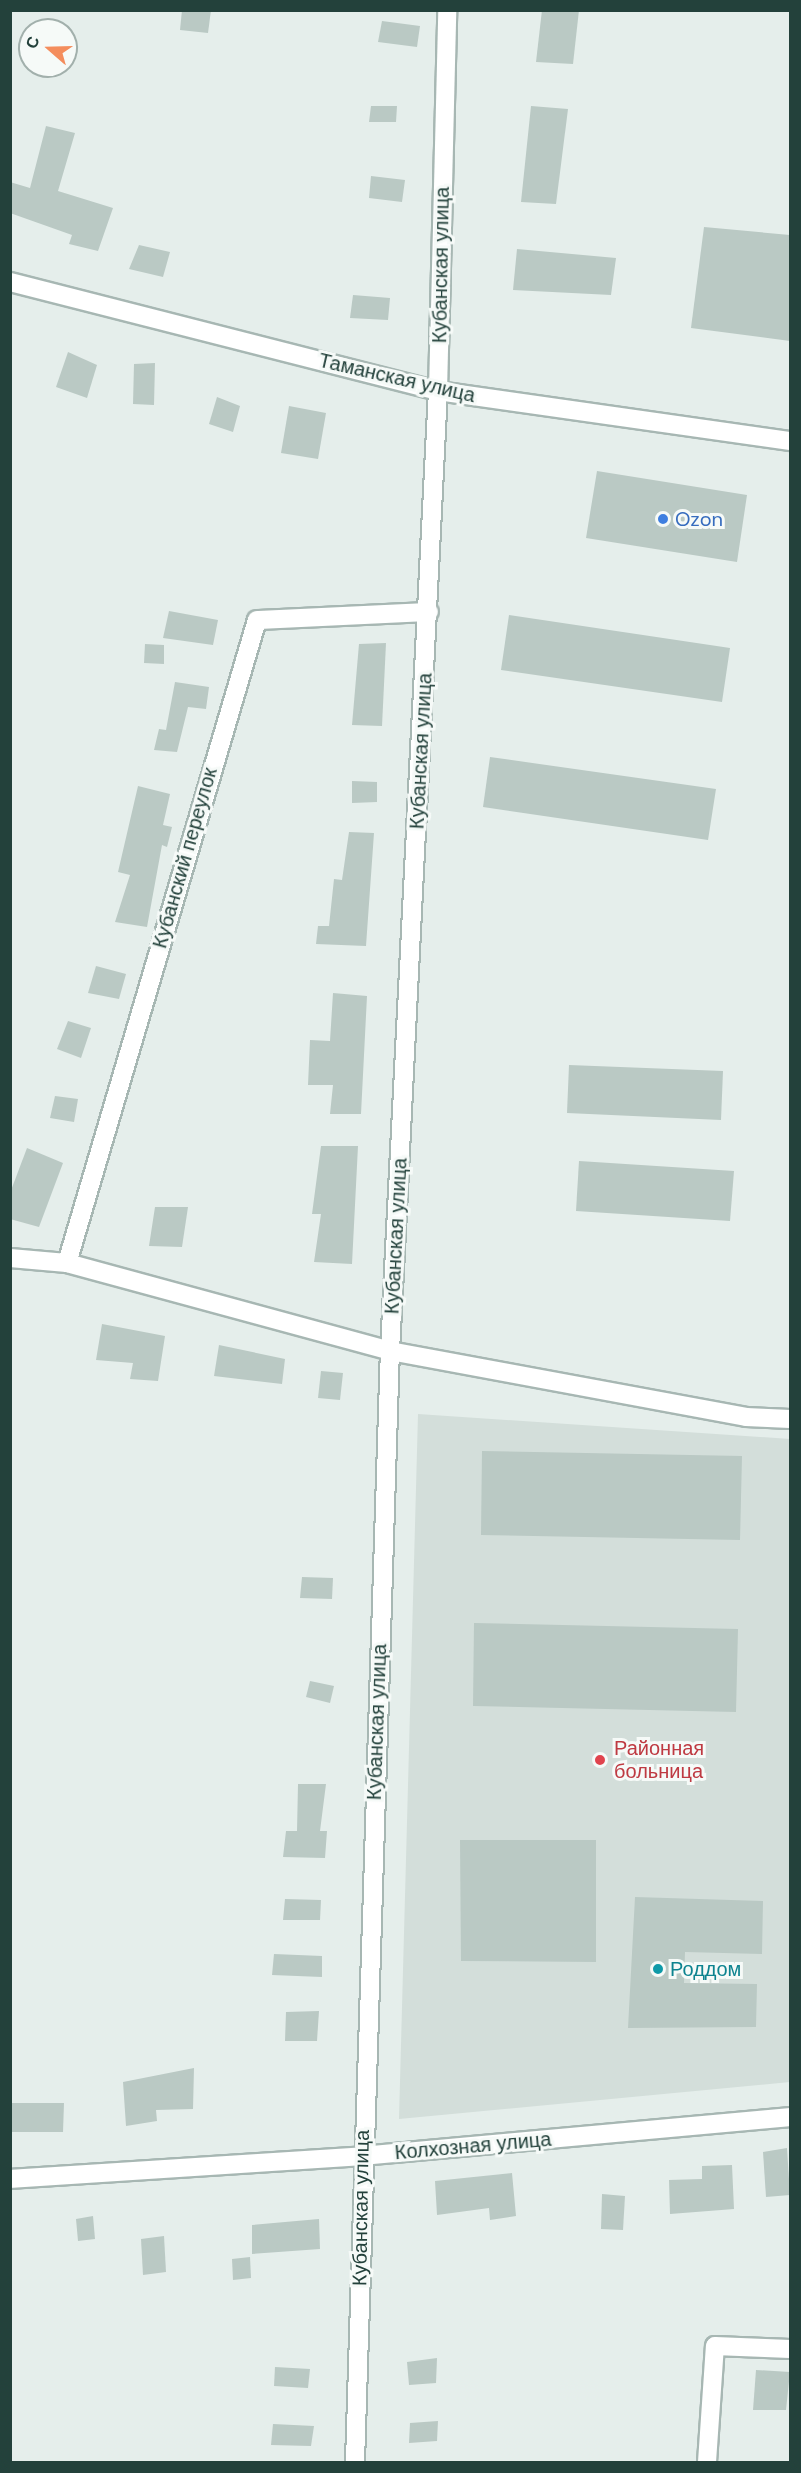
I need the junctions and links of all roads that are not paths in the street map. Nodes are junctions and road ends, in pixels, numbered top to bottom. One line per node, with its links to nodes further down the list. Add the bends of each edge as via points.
1 (447, 10): 3 (street, Кубанская улица)
2 (10, 282): 3 (street, Таманская улица)
3 (438, 391): 4 (street, Таманская улица); 5 (street, Кубанская улица)
4 (790, 441)
5 (429, 612): 7 (street, Кубанский переулок, via 257,620); 8 (street, Кубанская улица)
6 (10, 1258): 7 (street)
7 (67, 1263): 8 (street)
8 (390, 1351): 9 (street, via 746,1417); 11 (street, Кубанская улица)
9 (790, 1419)
10 (790, 2117): 11 (street, Колхозная улица)
11 (362, 2156): 12 (street, Колхозная улица); 14 (street, Кубанская улица)
12 (10, 2179)
13 (790, 2349): 15 (street, via 715,2346)
14 (355, 2463)
15 (707, 2463)

